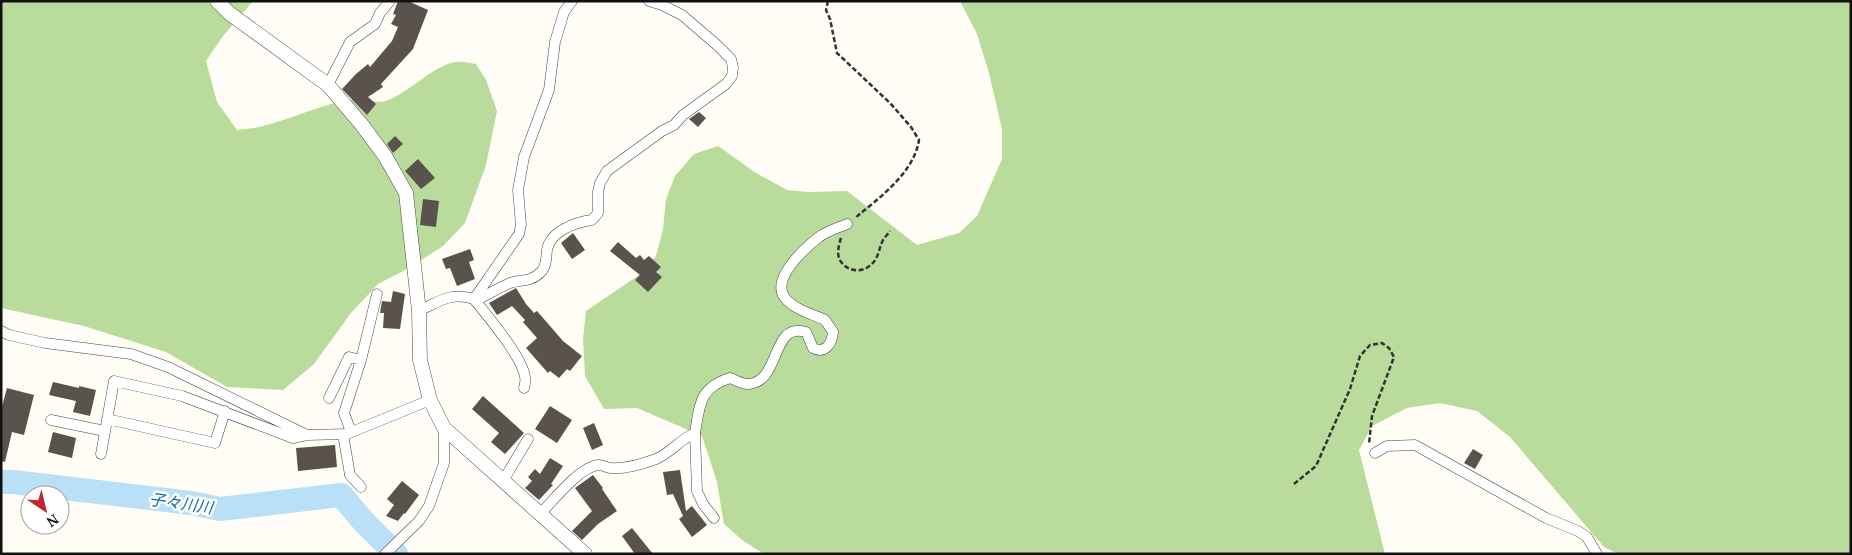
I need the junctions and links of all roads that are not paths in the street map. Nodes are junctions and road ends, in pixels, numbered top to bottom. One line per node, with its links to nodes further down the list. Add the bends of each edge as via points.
1 (217, 1): 5 (street)
2 (390, 1): 5 (street, via 375,24 350,42)
3 (572, 1): 8 (street, via 564,12 555,42 548,90 524,157 518,190 521,225)
4 (650, 1): 8 (street, via 682,15 717,45 731,59 732,76 674,125 607,171 598,192 598,214 592,220 574,223 550,241 542,271 528,281 511,282)
5 (328, 85): 9 (street, via 385,156 406,193)
6 (847, 224): 20 (street, via 820,236 794,260 781,282 784,297 794,306 829,324 833,332 830,345 824,349 813,348 806,332 802,331 786,336 771,367 760,380 748,384 730,378 706,392)
7 (377, 294): 11 (street)
8 (475, 300): 9 (street, via 454,296); 12 (street, via 523,368)
9 (419, 311): 14 (street, via 420,360)
10 (1, 331): 22 (street, via 44,343 131,354 168,367)
11 (361, 360): 13 (street, via 349,357); 21 (street, via 344,413)
12 (524, 388)
13 (329, 398)
14 (430, 400): 18 (street); 21 (street)
15 (225, 411): 16 (street, via 215,443); 16 (street, via 182,396 114,381); 22 (street, via 292,438)
16 (107, 419): 19 (street)
17 (51, 420): 19 (street)
18 (444, 428): 26 (street); 30 (street, via 444,463 429,506 419,521)
19 (105, 431): 25 (street)
20 (694, 432): 28 (street, via 654,460 631,466 592,467 578,476); 29 (street, via 697,491 702,504)
21 (347, 433): 22 (street); 27 (street, via 350,475)
22 (307, 435)
23 (528, 439): 26 (street)
24 (1375, 453): 32 (street, via 1387,446 1415,445 1546,518 1578,531 1587,537)
25 (101, 454)
26 (502, 481): 28 (street)
27 (361, 487)
28 (540, 514): 31 (street)
29 (714, 518)
30 (385, 554)
31 (585, 554)
32 (1597, 554)

